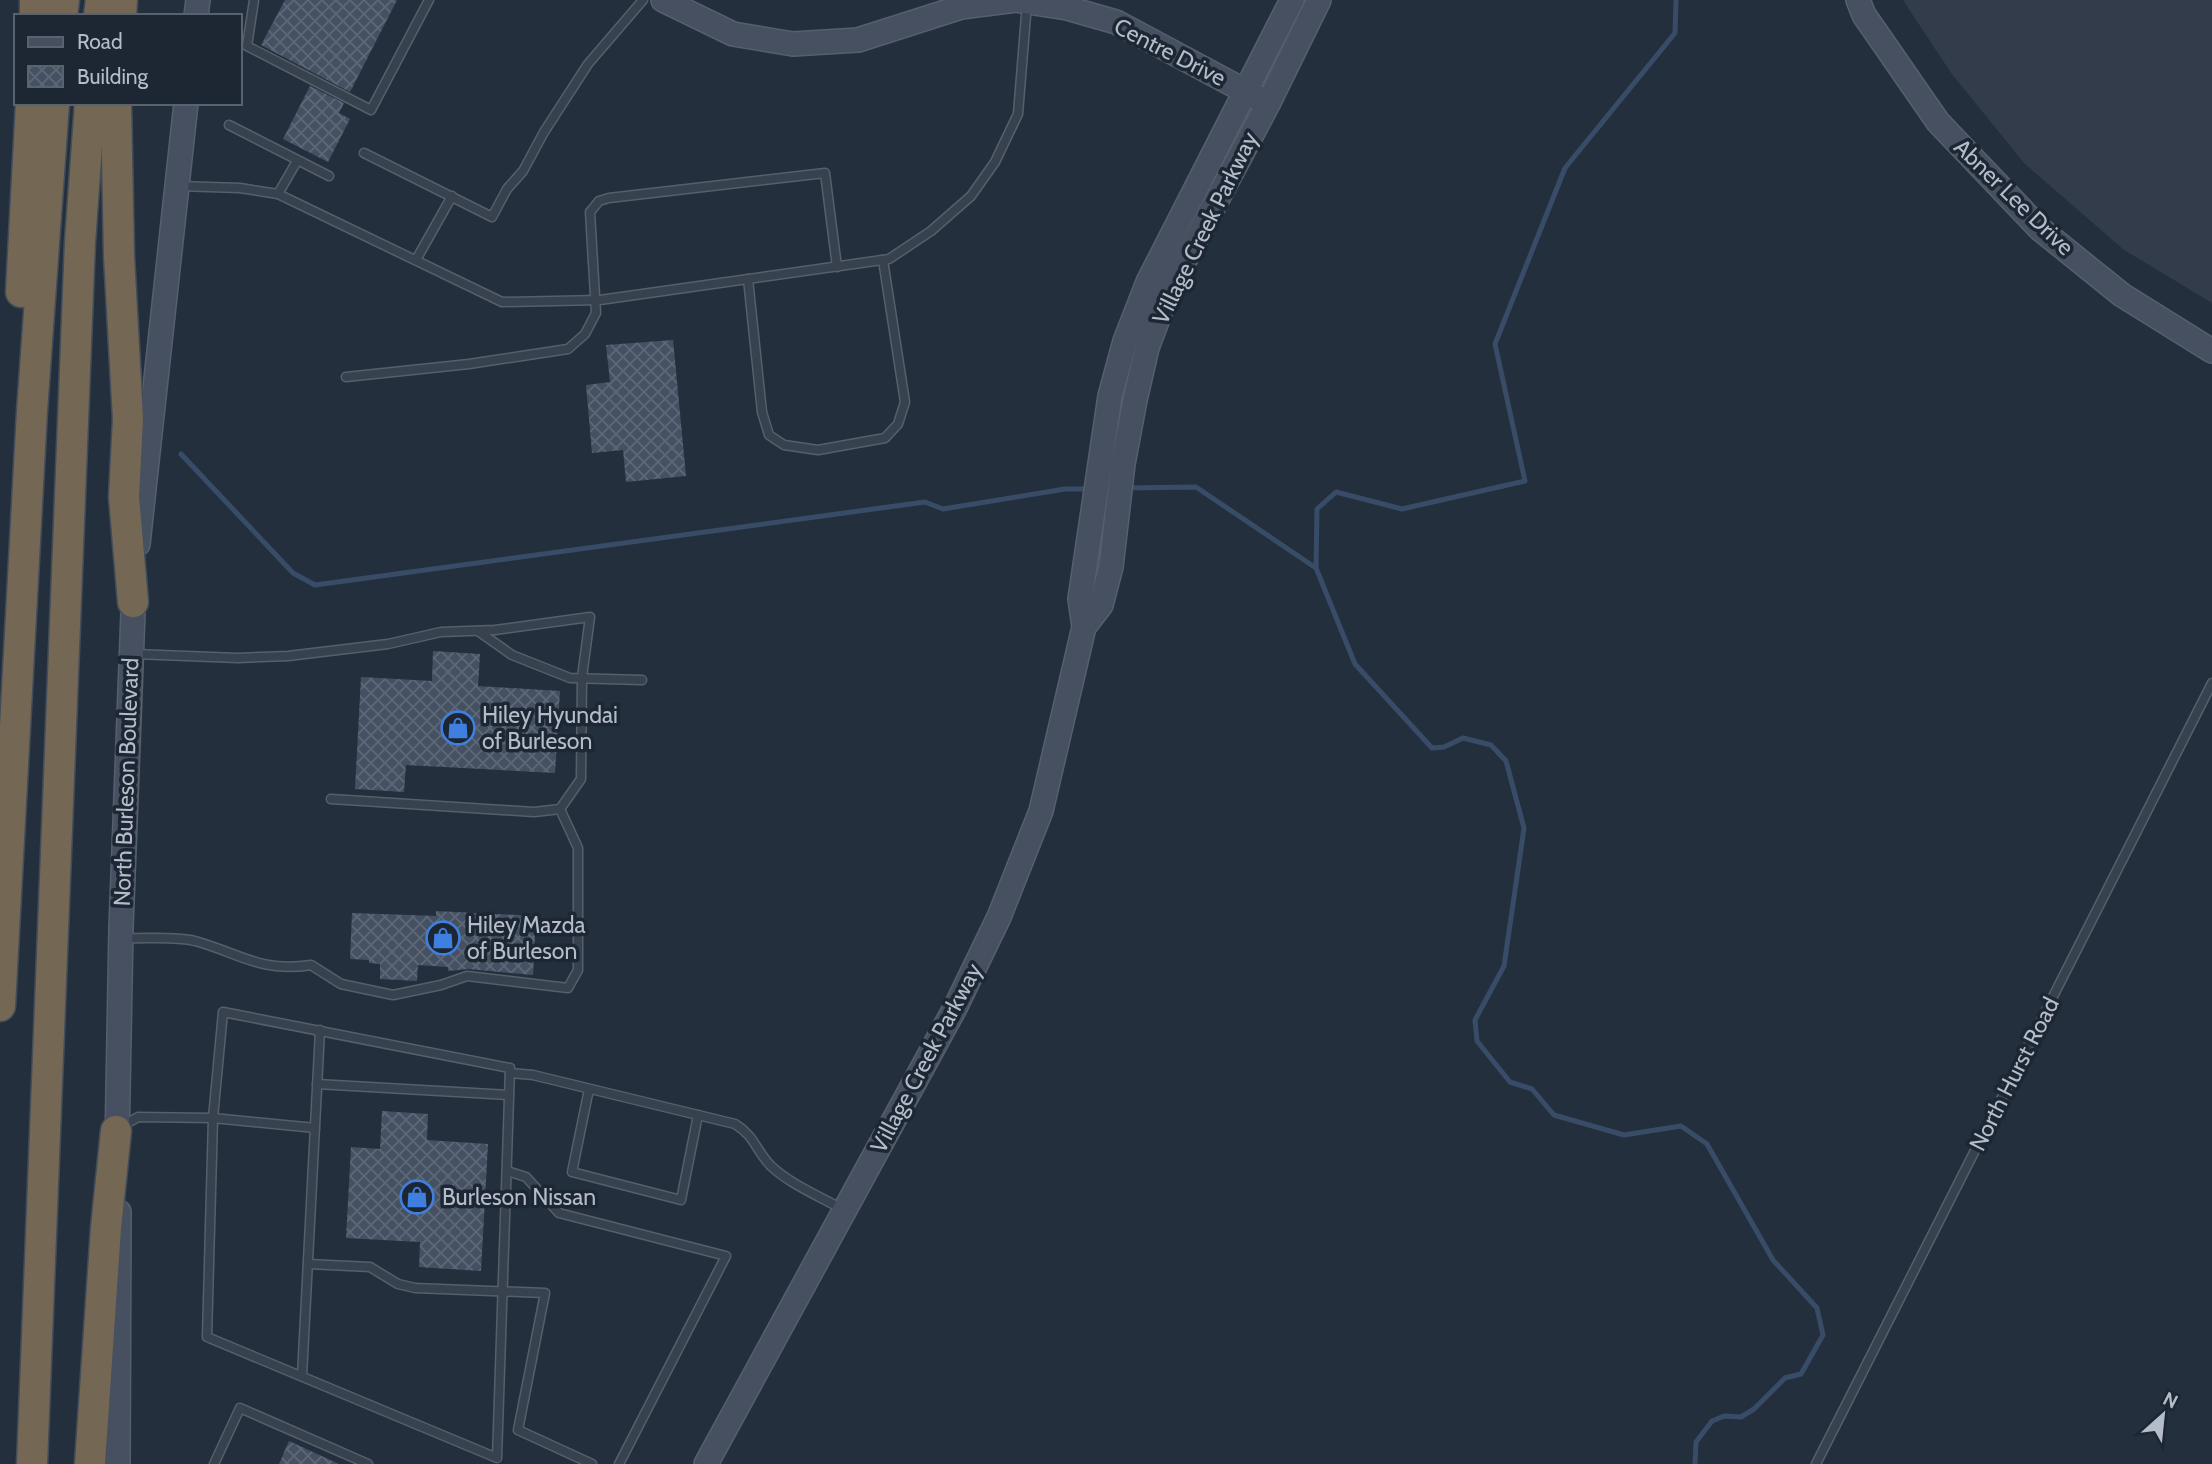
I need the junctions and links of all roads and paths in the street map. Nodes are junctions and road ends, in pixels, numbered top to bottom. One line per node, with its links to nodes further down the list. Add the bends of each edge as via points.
1 (254, 0): 2 (lane, via 247,46 372,110)
2 (429, 0)
3 (643, 0): 22 (lane, via 588,64 492,217)
4 (663, 0): 8 (street, Centre Drive, via 733,34 793,44 859,40 961,7)
5 (1292, 0): 9 (street, Village Creek Parkway)
6 (1319, 0): 10 (street, Village Creek Parkway)
7 (1858, 0): 28 (street, Abner Lee Drive, via 1938,122 2040,229 2122,295)
8 (1027, 2): 9 (street, Centre Drive, via 1116,22); 24 (lane, via 1018,114 995,162 971,196 931,231)
9 (1246, 92): 10 (street, Centre Drive); 31 (street, Village Creek Parkway, via 1148,282 1125,341 1110,396)
10 (1268, 104): 31 (street, Village Creek Parkway, via 1168,292)
11 (31, 105): 30 (highway, via 20,371)
12 (54, 105): 30 (highway)
13 (90, 105): 58 (highway, via 80,242)
14 (116, 105): 32 (highway, via 128,419 124,497)
15 (186, 105): 20 (street, North Burleson Boulevard)
16 (229, 125): 18 (lane)
17 (364, 153): 22 (lane)
18 (297, 161): 19 (lane); 21 (lane)
19 (329, 176)
20 (176, 186): 21 (lane); 32 (street, North Burleson Boulevard)
21 (278, 194): 23 (lane)
22 (452, 195): 23 (lane)
23 (416, 260): 27 (lane, via 502,302)
24 (883, 260): 25 (lane); 26 (lane, via 905,402 898,424 885,439 818,450 784,445 769,435 762,412)
25 (837, 267): 26 (lane); 27 (lane, via 825,173 609,198 599,201 590,212)
26 (748, 279): 27 (lane)
27 (597, 300): 29 (lane, via 585,334 568,349)
28 (2212, 351)
29 (346, 377)
30 (33, 411): 39 (highway)
31 (1112, 462): 33 (street, Village Creek Parkway, via 1086,563 1080,599); 33 (street, Village Creek Parkway, via 1111,567 1101,605)
32 (132, 602): 35 (street, North Burleson Boulevard)
33 (1084, 627): 54 (street, Village Creek Parkway, via 1041,811 999,917 955,1008)
34 (478, 631): 35 (lane, via 440,632 388,644 289,656); 36 (lane, via 512,655 570,678); 36 (lane, via 590,617)
35 (131, 654): 42 (street, North Burleson Boulevard)
36 (582, 677): 37 (lane); 41 (lane, via 581,779)
37 (642, 680)
38 (2212, 683): 66 (lane, North Hurst Road)
39 (6, 781): 43 (highway)
40 (331, 799): 41 (lane, via 534,812)
41 (560, 809): 42 (lane, via 579,848 578,970 568,988 467,976 393,995 341,984 311,965 256,964 193,941)
42 (121, 938): 52 (street, North Burleson Boulevard)
43 (0, 1006)
44 (320, 1030): 45 (lane, via 510,1068); 46 (lane); 50 (lane, via 223,1013)
45 (510, 1073): 47 (lane); 48 (lane)
46 (317, 1084): 48 (lane); 51 (lane)
47 (589, 1089): 49 (lane); 49 (lane, via 572,1172 681,1200)
48 (509, 1095): 53 (lane)
49 (698, 1115): 54 (lane, via 746,1130 770,1165)
50 (213, 1118): 51 (lane); 52 (lane, via 138,1117); 57 (lane, via 207,1337)
51 (315, 1128): 55 (lane)
52 (116, 1131): 59 (highway); 60 (street, North Burleson Boulevard)
53 (507, 1171): 56 (lane); 64 (lane, via 526,1177 559,1213 726,1256)
54 (844, 1210): 65 (street, Village Creek Parkway)
55 (308, 1264): 56 (lane, via 370,1267 398,1284 415,1288); 57 (lane)
56 (503, 1291): 57 (lane, via 497,1458); 63 (lane, via 545,1293 518,1430)
57 (302, 1376)
58 (32, 1464)
59 (90, 1464)
60 (118, 1464)
61 (214, 1464): 62 (lane, via 240,1408)
62 (368, 1464)
63 (592, 1464)
64 (618, 1464)
65 (706, 1464)
66 (1816, 1464)

